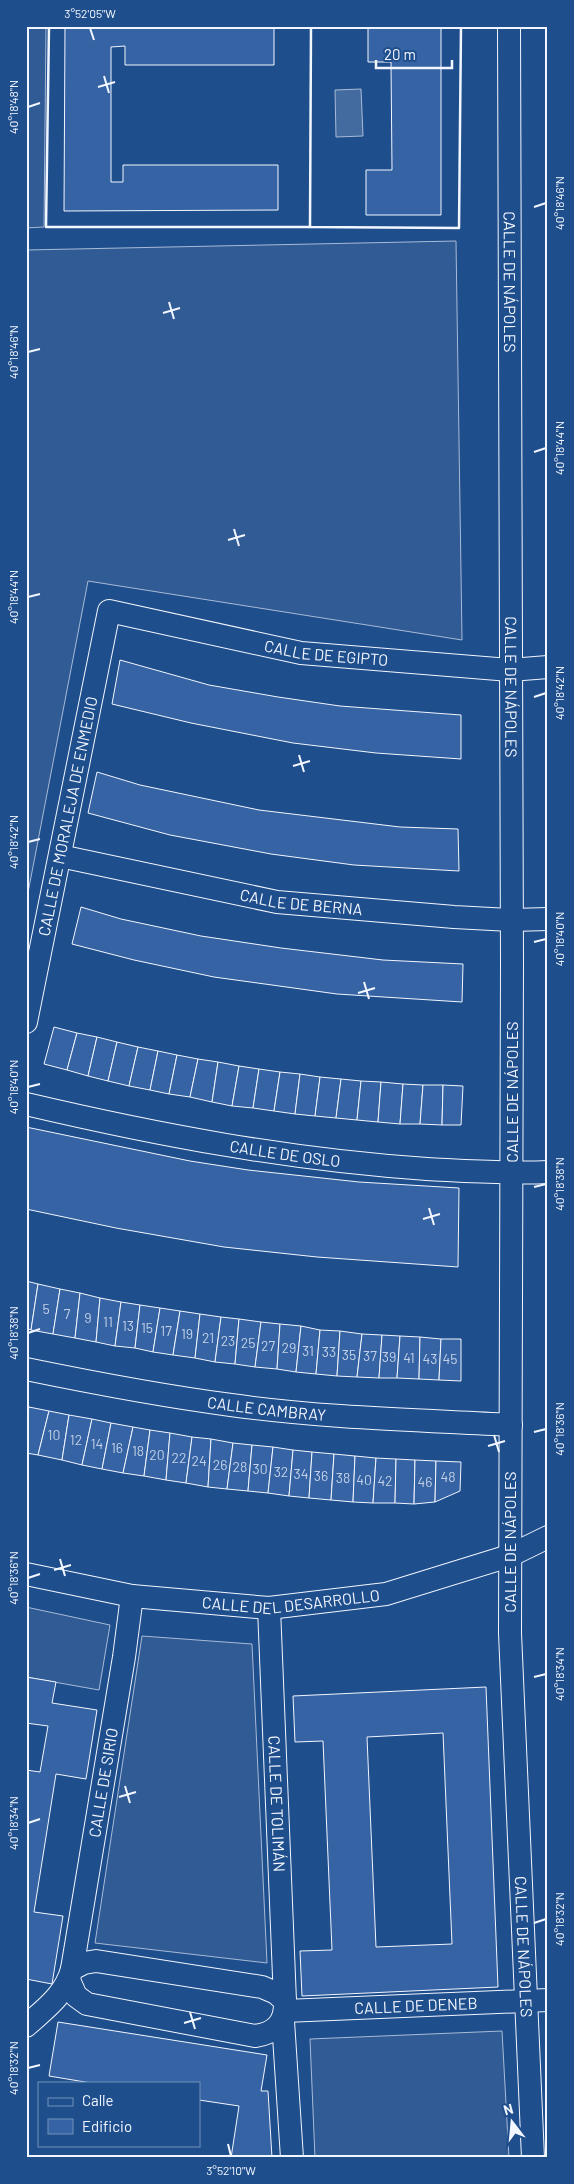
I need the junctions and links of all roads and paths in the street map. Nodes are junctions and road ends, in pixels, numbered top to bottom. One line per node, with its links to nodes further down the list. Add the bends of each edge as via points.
1 (509, 26): 4 (street, CALLE DE NÁPOLES)
2 (109, 611): 4 (street, CALLE DE EGIPTO, via 301,653); 5 (street, CALLE DE MORALEJA DE ENMEDIO)
3 (548, 667): 4 (street, CALLE DE EGIPTO)
4 (510, 670): 7 (street, CALLE DE NÁPOLES)
5 (60, 856): 7 (street, CALLE DE BERNA, via 277,902); 8 (street, CALLE DE MORALEJA DE ENMEDIO)
6 (548, 919): 7 (street, CALLE DE BERNA)
7 (512, 920): 11 (street, CALLE DE NÁPOLES)
8 (26, 1022)
9 (26, 1104): 11 (street, CALLE DE OSLO, via 130,1128 251,1149 373,1165)
10 (548, 1172): 11 (street, CALLE DE OSLO)
11 (511, 1174): 13 (street, CALLE DE NÁPOLES)
12 (26, 1369): 13 (street, CALLE CAMBRAY, via 232,1405 367,1418)
13 (510, 1425): 15 (street, CALLE DE NÁPOLES)
14 (548, 1536): 15 (street, CALLE DEL DESARROLLO)
15 (509, 1556): 18 (street, CALLE DEL DESARROLLO, via 386,1594); 21 (street, CALLE DE NÁPOLES)
16 (26, 1574): 17 (street, CALLE DEL DESARROLLO)
17 (132, 1596): 18 (street, CALLE DEL DESARROLLO); 19 (street, CALLE DE SIRIO)
18 (269, 1608): 22 (street, CALLE DE TOLIMÁN)
19 (70, 1974): 22 (street, via 84,1963 96,1961 262,1987 276,1993); 22 (street, via 76,1996 87,2004 255,2036 267,2034); 23 (street, CALLE DE SIRIO, via 60,1996)
20 (548, 2000): 21 (street, CALLE DE DENEB)
21 (525, 2001): 22 (street, CALLE DE DENEB); 25 (street, CALLE DE NÁPOLES)
22 (284, 2011): 24 (street, CALLE DE TOLIMÁN)
23 (26, 2026)
24 (292, 2158)
25 (532, 2158)

